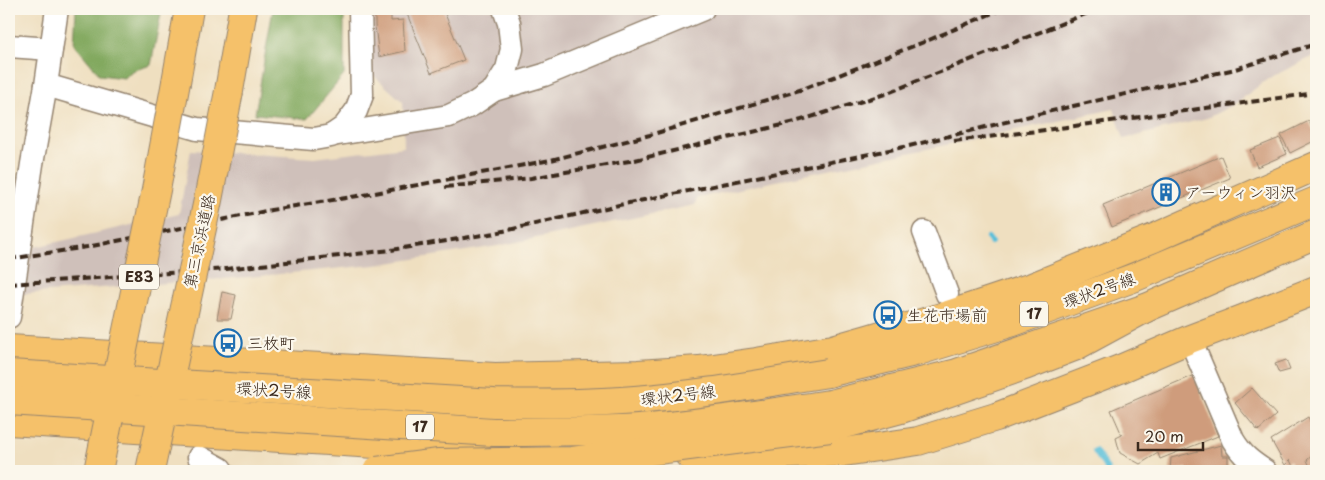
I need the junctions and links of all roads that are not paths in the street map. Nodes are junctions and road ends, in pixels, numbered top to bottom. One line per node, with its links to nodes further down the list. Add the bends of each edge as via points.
1 (56, 9): 8 (street)
2 (189, 9): 29 (main road, E83, bridge, via 156,190)
3 (243, 9): 30 (main road, 第三京浜道路, bridge, via 208,200)
4 (360, 9): 11 (street, via 362,95 356,111 344,127)
5 (504, 9): 10 (street, via 512,50 507,69)
6 (703, 9): 10 (street, via 544,76)
7 (9, 46): 8 (street)
8 (51, 49): 9 (street)
9 (46, 85): 11 (street, via 197,129 314,138); 19 (street)
10 (494, 90): 11 (street, via 449,116)
11 (331, 136)
12 (1316, 166): 22 (main road, via 1154,238 1032,287 868,340)
13 (1316, 201): 23 (main road, 環状2号線 / 17, bridge, via 1133,278 1013,322 916,352 828,373 708,392 565,404 494,403)
14 (924, 232): 18 (street)
15 (1316, 234): 25 (main road, 環状2号線, via 1146,308 1074,347 1027,365 901,409)
16 (1316, 274): 20 (main road)
17 (1316, 290): 20 (main road)
18 (947, 294)
19 (9, 317)
20 (1190, 339): 28 (main road, via 996,417 918,441); 33 (street, via 1233,440 1250,462)
21 (9, 349): 22 (main road, via 494,377 638,374)
22 (756, 362): 28 (street)
23 (9, 374)
24 (9, 402): 25 (main road, 環状2号線 / 17, bridge, via 484,431 639,429 710,421)
25 (830, 416): 32 (main road, bridge, via 572,461 439,463)
26 (9, 421): 28 (main road, via 491,452)
27 (199, 457): 31 (street)
28 (770, 463)
29 (98, 471)
30 (150, 471)
31 (222, 471)
32 (377, 471)
33 (1265, 471)

